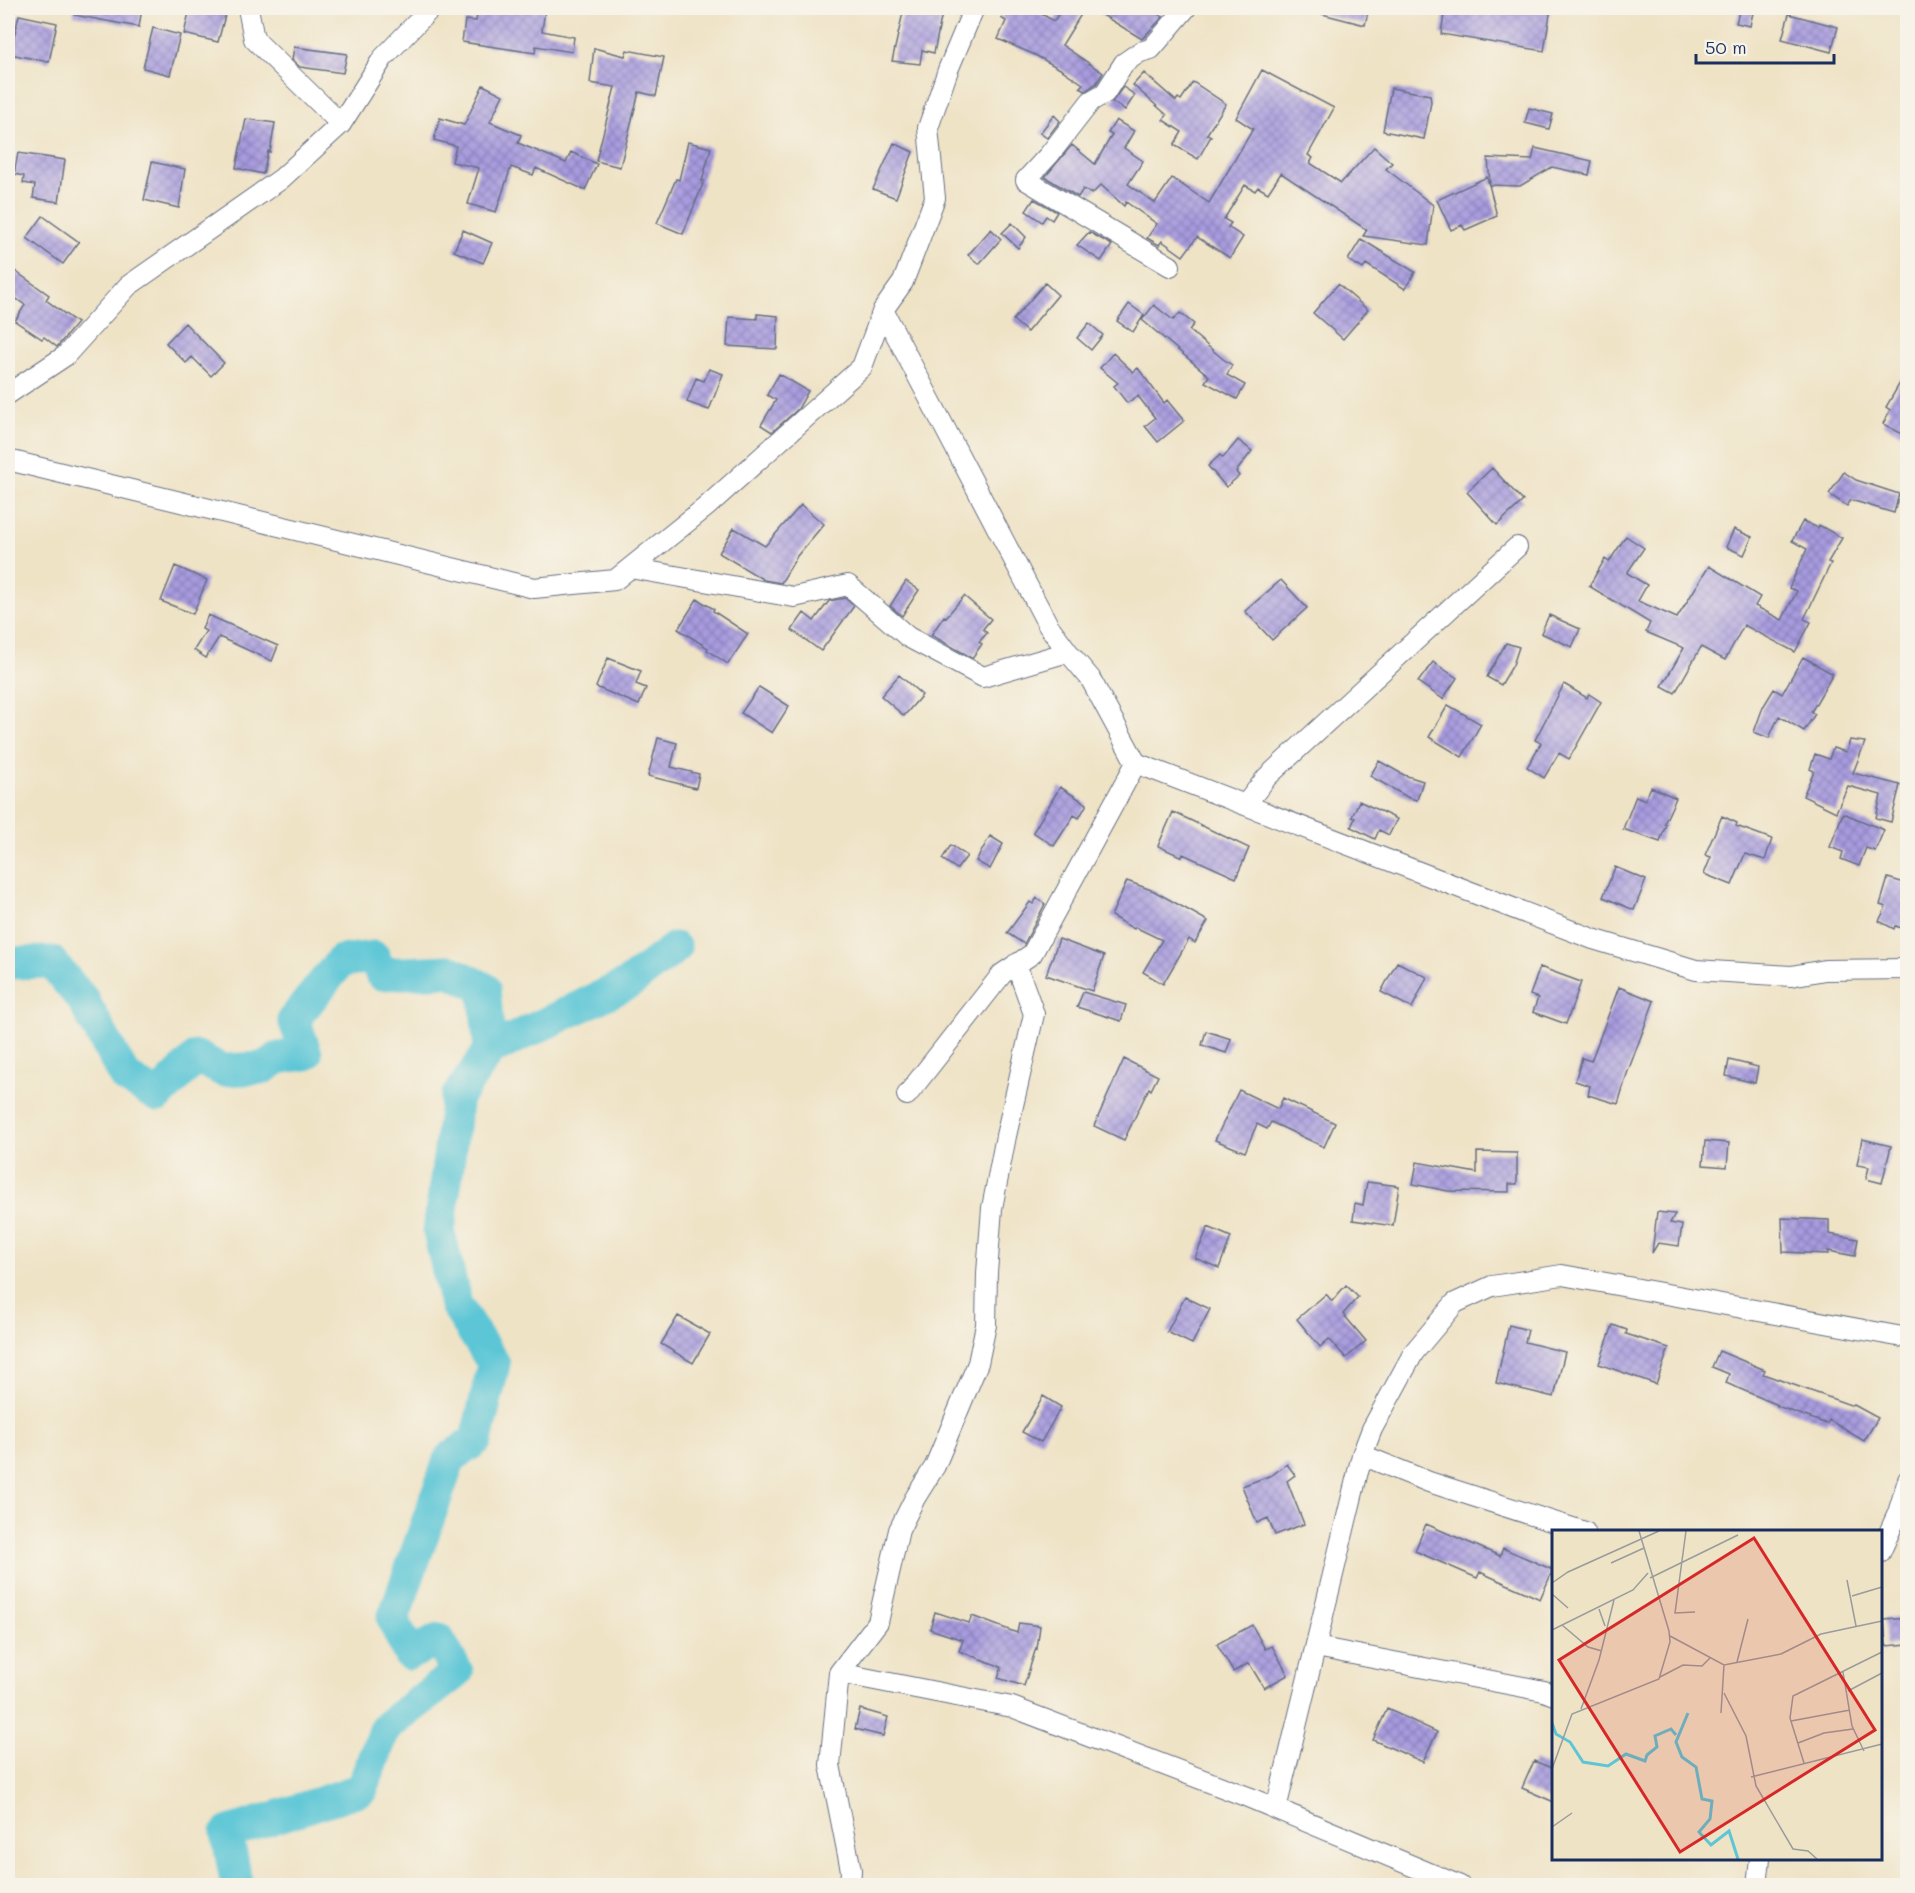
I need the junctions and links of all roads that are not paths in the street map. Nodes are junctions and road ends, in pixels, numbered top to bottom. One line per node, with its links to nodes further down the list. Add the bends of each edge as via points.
1 (248, 8): 5 (street, via 254,39)
2 (430, 8): 5 (street, via 383,58)
3 (974, 8): 7 (street, via 928,128 935,198 903,282)
4 (1186, 8): 6 (street, via 1151,49 1124,63 1105,93 1091,101 1026,180)
5 (341, 124): 8 (street, via 281,179 128,286 65,357)
6 (1170, 266)
7 (883, 310): 11 (street, via 862,367 706,507); 12 (street, via 1048,625)
8 (8, 394)
9 (8, 460): 11 (street, via 534,588 615,580)
10 (1516, 547): 14 (street, via 1267,777)
11 (630, 568): 12 (street, via 794,597 848,585 908,637 983,677)
12 (1068, 652): 13 (street, via 1090,678)
13 (1136, 763): 14 (street); 15 (street, via 1032,954)
14 (1245, 805): 16 (street, via 1593,939 1696,970 1791,976 1825,970)
15 (1016, 964): 17 (street, via 1002,974); 25 (street, via 1034,1014 992,1208 986,1325 978,1363 935,1466 899,1530 878,1622)
16 (1908, 969)
17 (907, 1095)
18 (1908, 1338): 19 (street, via 1562,1275 1492,1286 1455,1303 1414,1352)
19 (1362, 1455): 22 (street, via 1430,1482); 24 (street)
20 (1908, 1480): 21 (street)
21 (1905, 1500): 23 (street)
22 (1580, 1530)
23 (1882, 1551)
24 (1316, 1647): 26 (street); 27 (street)
25 (839, 1673): 27 (street, via 1012,1707); 29 (street, via 830,1765 851,1869)
26 (1552, 1694)
27 (1276, 1809): 30 (street)
28 (1760, 1860): 31 (street)
29 (850, 1886)
30 (1460, 1886)
31 (1757, 1886)

